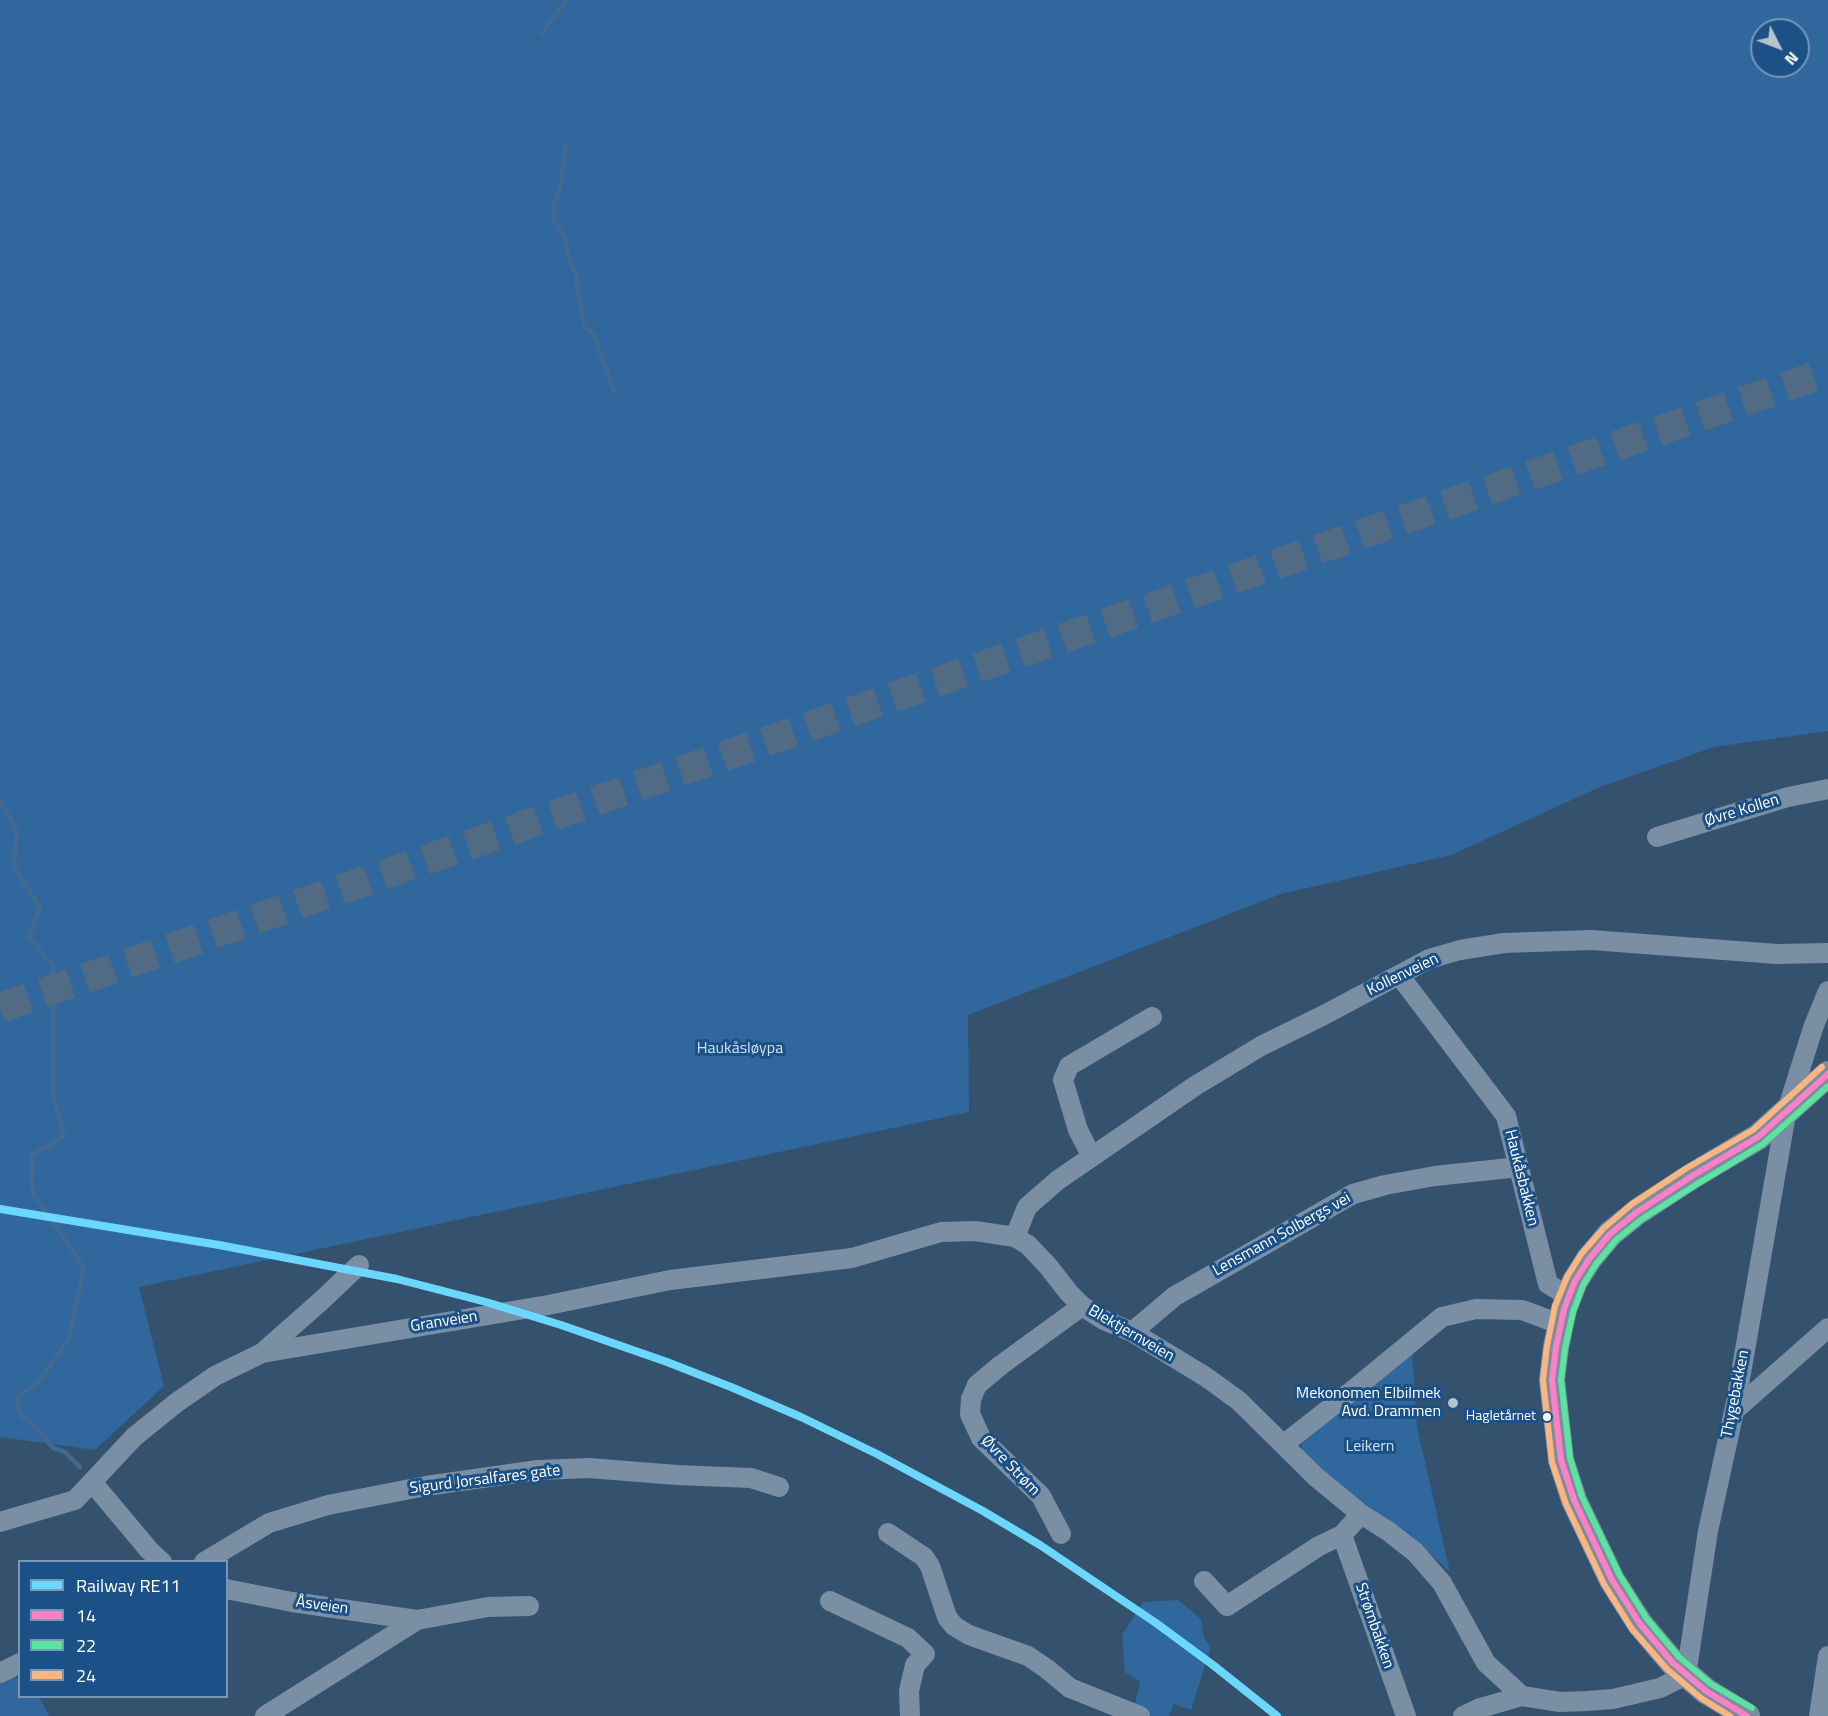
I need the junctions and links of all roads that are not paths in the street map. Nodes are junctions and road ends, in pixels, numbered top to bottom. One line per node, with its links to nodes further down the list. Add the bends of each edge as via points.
1 (1828, 789): 2 (street, Øvre Kollen, via 1788,797)
2 (1657, 837)
3 (1828, 953): 4 (street, Kollenveien, via 1777,954 1591,940 1504,943 1429,959)
4 (1399, 975): 9 (street, Kollenveien, via 1262,1046 1195,1086); 10 (street, Haukåsbakken, via 1506,1116)
5 (1828, 991): 8 (street, Thygebakken, via 1813,1028)
6 (1152, 1017): 9 (street, via 1069,1066 1063,1080 1078,1130)
7 (1828, 1074): 8 (main road)
8 (1787, 1126): 13 (main road, via 1758,1137 1626,1220 1593,1252); 19 (street, Thygebakken)
9 (1092, 1157): 11 (street, Kollenveien, via 1027,1207)
10 (1519, 1167): 13 (street, Haukåsbakken, via 1548,1284); 17 (street, Lensmann Solbergs vei, via 1435,1176 1353,1194 1175,1296)
11 (1015, 1237): 14 (street, Blektjernveien, via 1028,1245); 18 (street, Granveien, via 975,1231 940,1232 852,1258 670,1280 548,1305)
12 (359, 1265): 18 (street, Granveien)
13 (1569, 1294): 15 (main road)
14 (1082, 1306): 17 (street, Blektjernveien); 26 (street, Øvre Strøm, via 993,1371 977,1385 971,1399 970,1414 981,1438 1041,1496)
15 (1560, 1324): 20 (street, via 1522,1310 1476,1309 1442,1317); 38 (main road, via 1552,1380 1561,1460 1574,1500 1628,1606 1653,1641)
16 (1828, 1328): 19 (street)
17 (1132, 1332): 20 (street, Blektjernveien, via 1239,1401)
18 (262, 1353): 21 (street, Granveien, via 215,1376 176,1403 134,1437)
19 (1734, 1410): 38 (street, Thygebakken, via 1707,1531)
20 (1284, 1444): 23 (street, Blektjernveien)
21 (92, 1482): 24 (street, Granveien, via 75,1500); 28 (street)
22 (779, 1486): 29 (street, Sigurd Jorsalfares gate, via 751,1478 589,1468 538,1470 328,1505 269,1523)
23 (1361, 1514): 27 (street); 39 (street, Blektjernveien, via 1415,1552 1442,1583 1486,1664)
24 (0, 1522)
25 (888, 1533): 42 (street, via 924,1557 954,1626 1028,1656 1070,1688)
26 (1061, 1534)
27 (1342, 1535): 30 (street, via 1227,1606); 43 (street, Strømbakken)
28 (160, 1560)
29 (207, 1560)
30 (1204, 1581)
31 (228, 1589): 34 (street, Åsveien)
32 (830, 1601): 41 (street, via 908,1638 925,1654 915,1665 909,1691)
33 (529, 1606): 34 (street, Åsveien, via 488,1607)
34 (417, 1620): 40 (street, Åsveien)
35 (1828, 1656): 46 (street)
36 (18, 1664): 37 (street)
37 (0, 1673)
38 (1686, 1675): 39 (street, via 1660,1688 1613,1699 1560,1702); 45 (main road)
39 (1522, 1696): 44 (street)
40 (265, 1716)
41 (910, 1716)
42 (1140, 1716)
43 (1406, 1716)
44 (1463, 1716)
45 (1747, 1716)
46 (1820, 1716)

